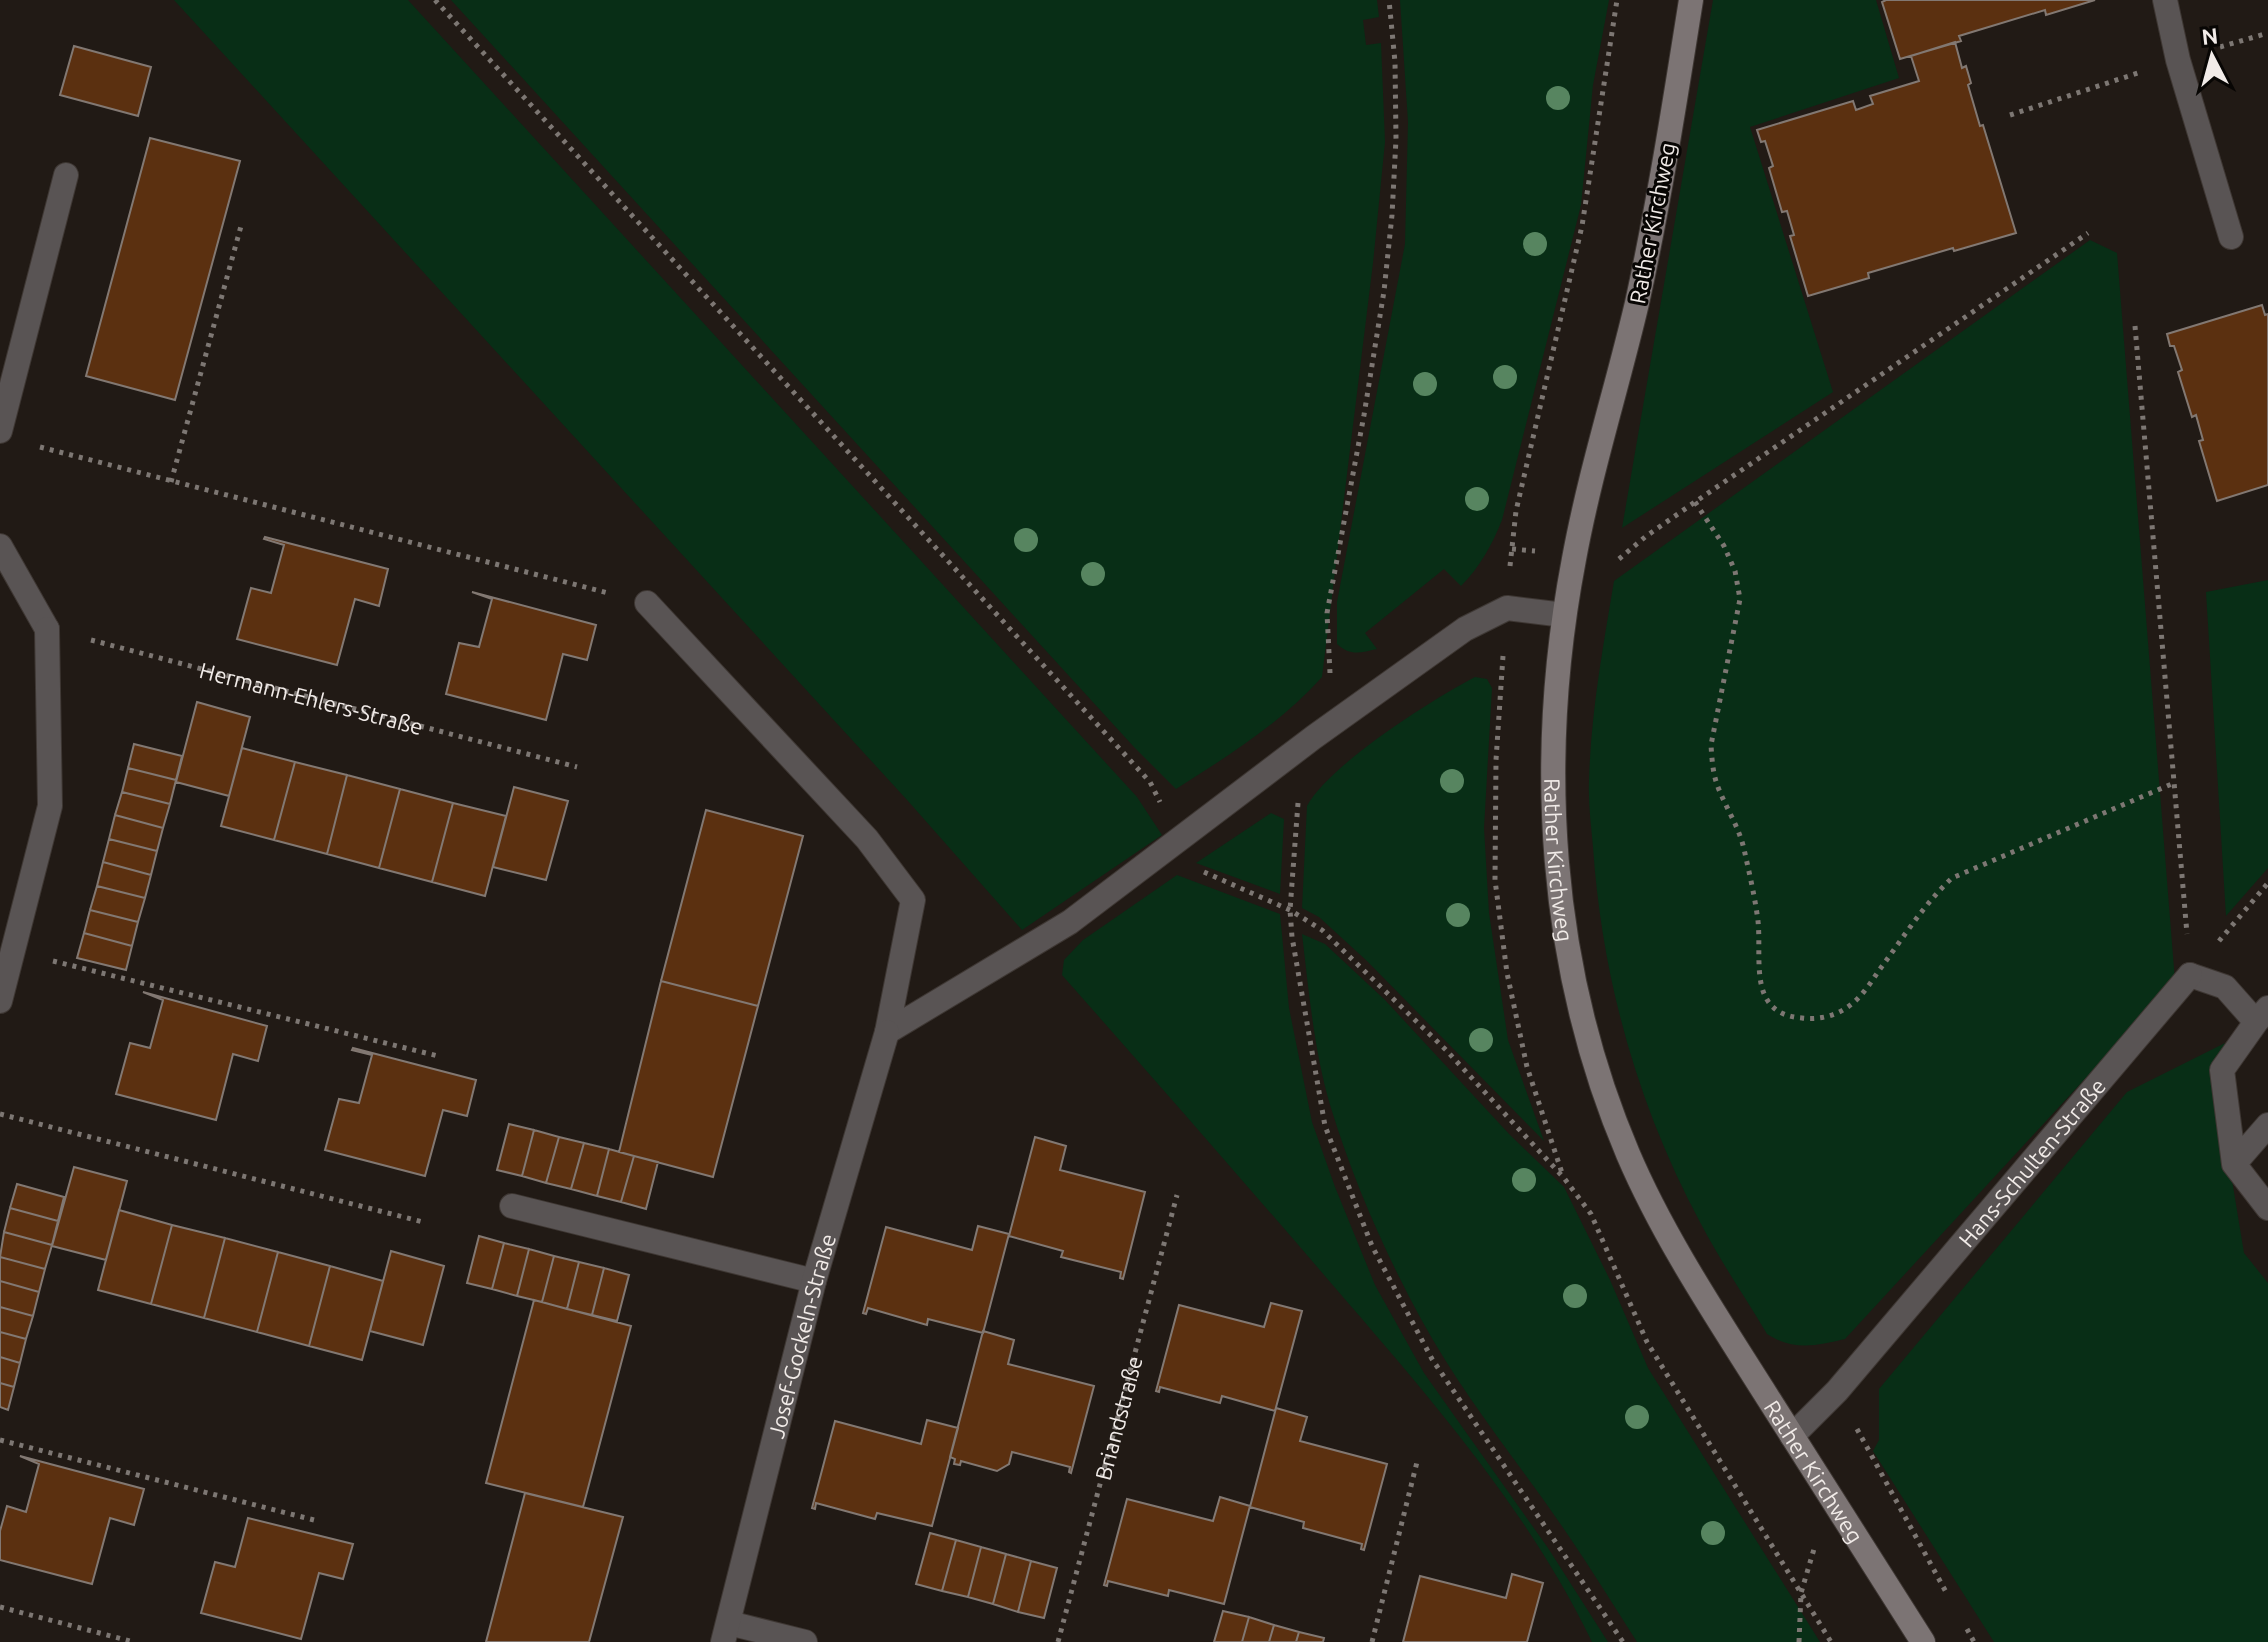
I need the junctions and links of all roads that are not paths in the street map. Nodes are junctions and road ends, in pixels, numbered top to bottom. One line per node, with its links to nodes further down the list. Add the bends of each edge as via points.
1 (1691, 0): 8 (main road, Rather Kirchweg, via 1638,295)
2 (2165, 0): 4 (street)
3 (66, 175): 5 (street)
4 (2231, 237)
5 (0, 431)
6 (0, 546): 9 (street, via 47,629 50,806)
7 (647, 603): 11 (street, Josef-Gockeln-Straße, via 867,839 913,900)
8 (1564, 615): 11 (street, via 1507,608 1465,629 1070,922); 17 (main road, Rather Kirchweg, via 1553,815 1579,1008 1610,1107 1645,1190)
9 (0, 1001)
10 (2262, 1015): 13 (street, via 2222,1070); 17 (street, Hans-Schulten-Straße, via 2225,987 2190,975 1837,1391)
11 (887, 1032): 16 (street, Josef-Gockeln-Straße)
12 (2268, 1125): 13 (street)
13 (2234, 1164): 15 (street)
14 (512, 1206): 16 (street)
15 (2268, 1208)
16 (814, 1281): 18 (street, Josef-Gockeln-Straße)
17 (1792, 1436): 20 (main road, Rather Kirchweg)
18 (726, 1632): 19 (street)
19 (805, 1642)
20 (1923, 1642)

